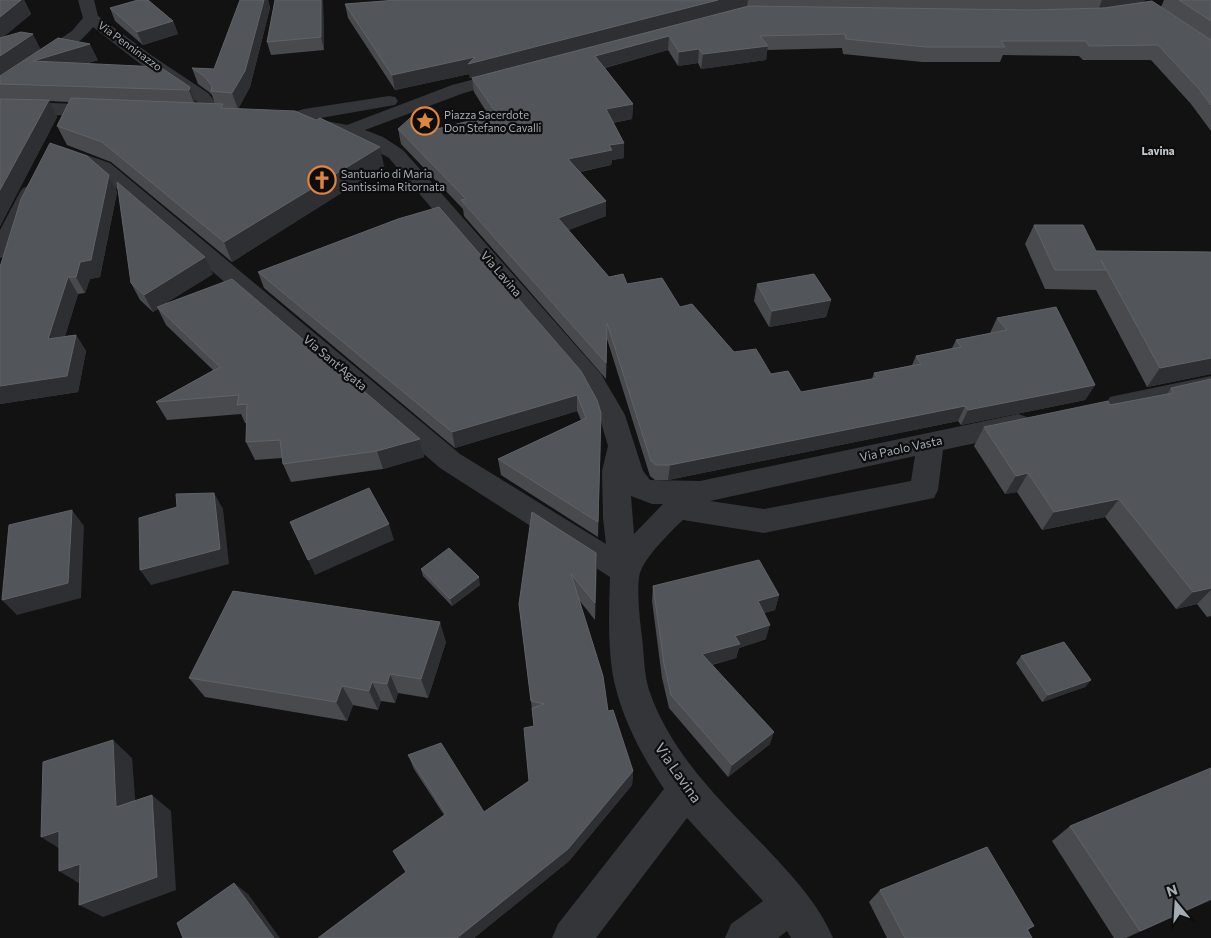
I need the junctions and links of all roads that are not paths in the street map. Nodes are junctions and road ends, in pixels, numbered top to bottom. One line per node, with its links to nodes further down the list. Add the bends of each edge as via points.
1 (86, 0): 2 (street, Via Penninazzo)
2 (91, 18): 4 (street, Via Penninazzo, via 78,35); 8 (street, Via Penninazzo, via 202,96 207,103 193,115)
3 (526, 70): 5 (street, Via Lavina)
4 (23, 72)
5 (458, 89): 9 (street, Via Lavina); 9 (street, Via Lavina, via 286,118)
6 (0, 107): 10 (street)
7 (118, 112): 10 (street)
8 (221, 116)
9 (351, 131): 16 (street, Via Lavina, via 383,143 396,154 592,380 612,416)
10 (55, 143): 11 (street); 18 (street, Via Sant'Agata, via 103,167 450,461)
11 (0, 251)
12 (1211, 385): 13 (street)
13 (1095, 409)
14 (1037, 420): 15 (street, Via Paolo Vasta)
15 (931, 442): 17 (street, Via Paolo Vasta); 17 (street, via 924,490 764,521 737,519 705,510)
16 (619, 444): 17 (street, Via Paolo Vasta, via 630,475 640,488); 18 (street, Via Lavina, via 617,518)
17 (688, 500): 18 (street, via 657,526)
18 (625, 571): 19 (street, Via Lavina, via 624,620 632,688 664,758)
19 (686, 790): 20 (street, Via Lavina); 21 (street)
20 (792, 904): 22 (street); 23 (street, Via Lavina)
21 (572, 938)
22 (745, 938)
23 (813, 938)

